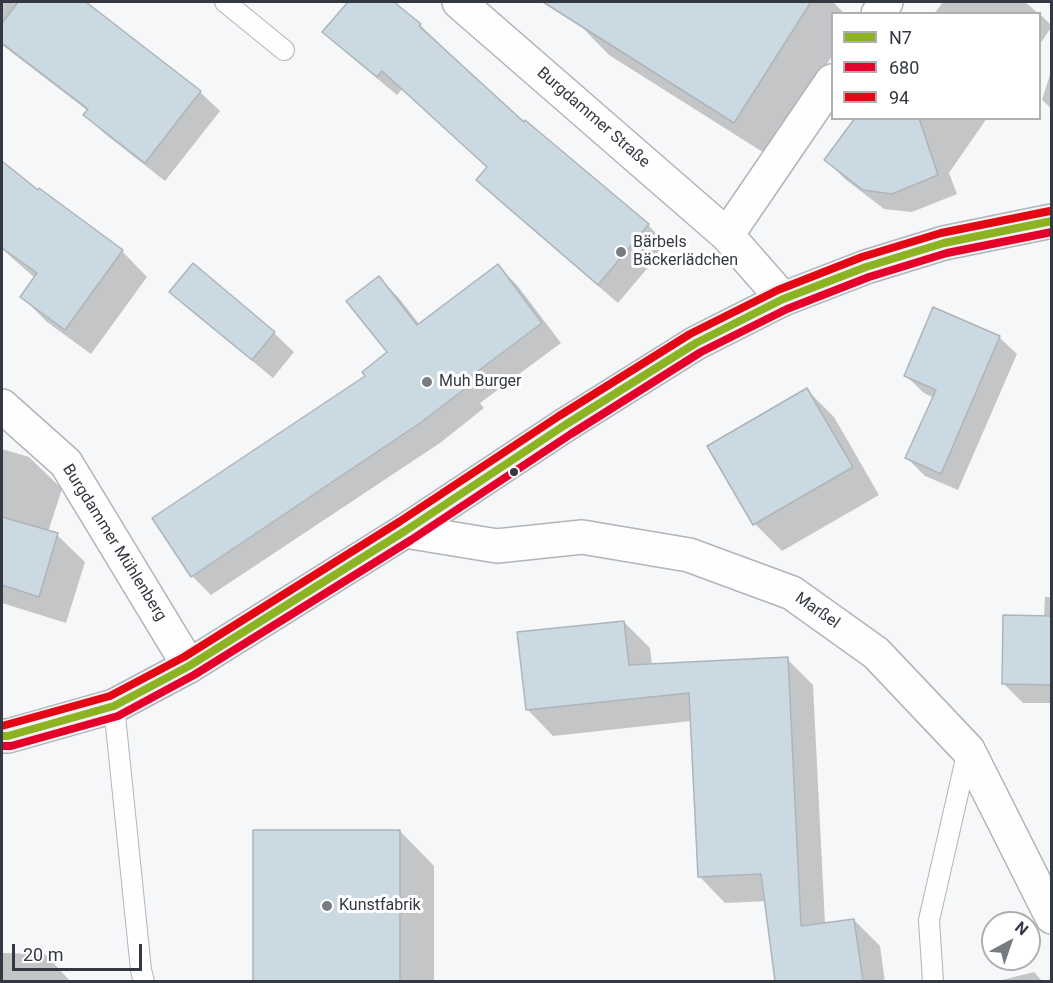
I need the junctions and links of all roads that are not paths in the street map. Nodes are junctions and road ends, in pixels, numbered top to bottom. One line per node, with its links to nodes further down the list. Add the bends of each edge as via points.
1 (225, 2): 3 (lane)
2 (459, 2): 6 (street, Burgdammer Straße)
3 (284, 50)
4 (831, 82): 6 (street)
5 (1052, 221): 7 (street, via 944,243)
6 (727, 235): 7 (street, Burgdammer Straße)
7 (783, 299): 9 (street, via 686,350 565,424)
8 (2, 406): 10 (street, Burgdammer Mühlenberg, via 66,463)
9 (405, 531): 10 (street); 13 (street, Marßel, via 497,546 582,537 688,555 792,593 876,653)
10 (189, 666): 11 (street)
11 (114, 706): 12 (street); 15 (lane)
12 (2, 736)
13 (968, 750): 14 (street, Marßel); 16 (lane, via 929,920)
14 (1052, 917)
15 (144, 981)
16 (933, 981)

